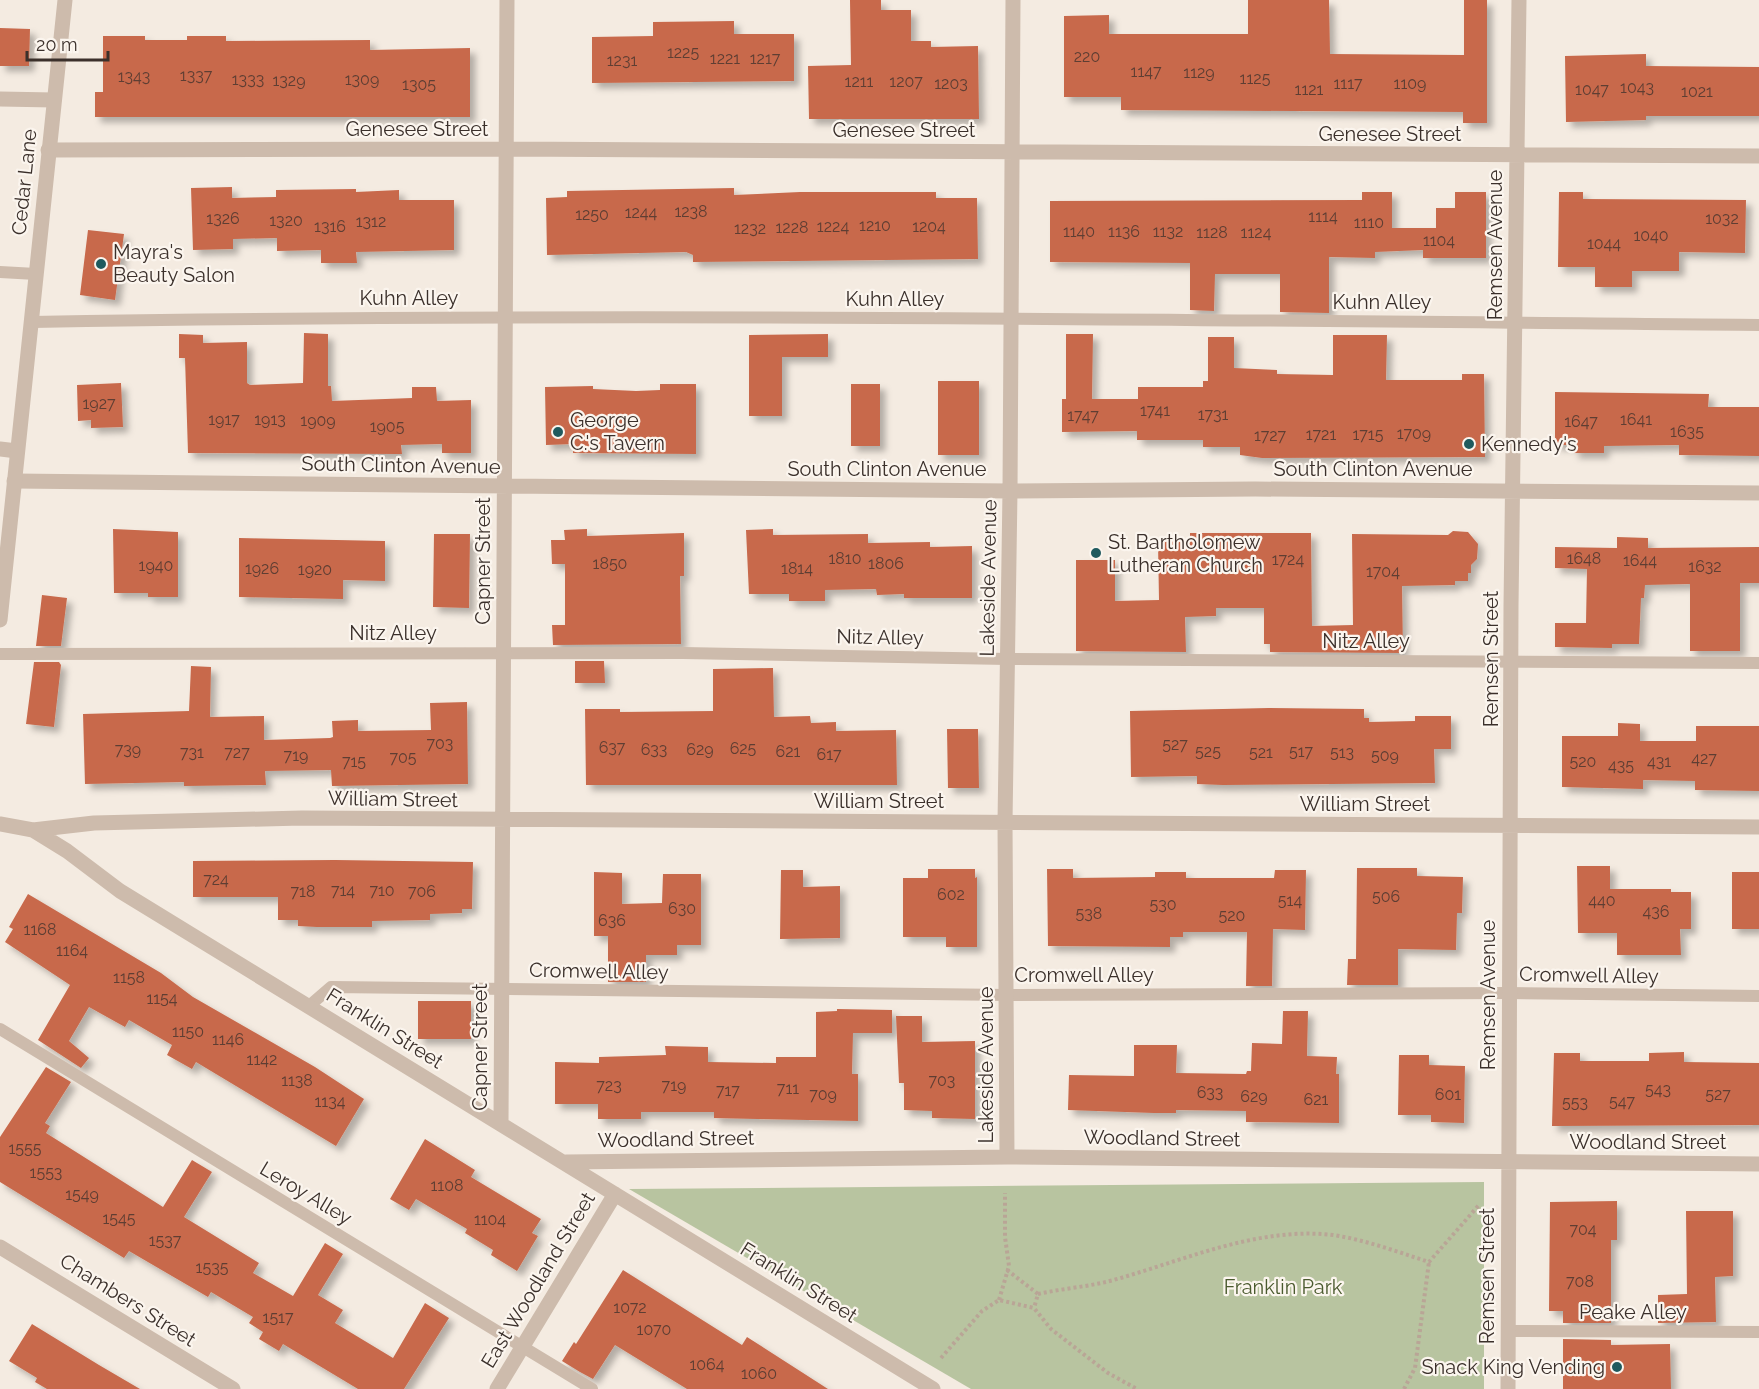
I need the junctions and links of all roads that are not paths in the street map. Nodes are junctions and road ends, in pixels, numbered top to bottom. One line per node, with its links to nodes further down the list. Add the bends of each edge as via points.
1 (65, 0): 6 (street, Cedar Lane)
2 (507, 0): 7 (street, Capner Street)
3 (1013, 0): 9 (street, Lakeside Avenue)
4 (1519, 0): 10 (street, Remsen Avenue)
5 (0, 99): 6 (street)
6 (54, 100): 8 (street, Cedar Lane)
7 (506, 149): 8 (street, Genesee Street); 9 (street, Genesee Street); 14 (street, Capner Street)
8 (48, 150): 13 (street, Cedar Lane)
9 (1012, 152): 10 (street, Genesee Street); 15 (street, Lakeside Avenue)
10 (1517, 156): 11 (street, Genesee Street); 17 (street, Remsen Avenue)
11 (1759, 156)
12 (0, 272): 13 (lane)
13 (36, 274): 16 (street, Cedar Lane)
14 (505, 318): 15 (lane, Kuhn Alley); 16 (lane, Kuhn Alley); 22 (street, Capner Street)
15 (1010, 319): 17 (lane, Kuhn Alley); 24 (street, Lakeside Avenue)
16 (32, 322): 20 (street, Cedar Lane)
17 (1516, 322): 18 (lane, Kuhn Alley); 23 (street, Remsen Avenue)
18 (1759, 325)
19 (0, 449): 20 (street)
20 (17, 451): 21 (street, Cedar Lane)
21 (14, 481): 22 (street, South Clinton Avenue); 26 (street, Cedar Lane)
22 (505, 487): 24 (street, South Clinton Avenue); 27 (street, Capner Street)
23 (1514, 490): 24 (street, South Clinton Avenue); 25 (street, South Clinton Avenue); 30 (street, Remsen Street)
24 (1010, 491): 29 (street, Lakeside Avenue)
25 (1759, 493)
26 (0, 611)
27 (503, 652): 28 (lane, Nitz Alley); 29 (lane, Nitz Alley); 32 (street, Capner Street)
28 (0, 654)
29 (1007, 659): 30 (lane, Nitz Alley); 33 (street, Lakeside Avenue)
30 (1512, 662): 31 (lane, Nitz Alley); 35 (street, Remsen Street)
31 (1759, 663)
32 (504, 821): 33 (street, William Street); 37 (street, William Street, via 302,818 94,823); 38 (street, Capner Street)
33 (1005, 822): 35 (street, William Street); 40 (street, Lakeside Avenue)
34 (0, 824): 37 (street, William Street)
35 (1510, 827): 36 (street, William Street); 39 (street, Remsen Avenue)
36 (1759, 827)
37 (33, 830): 42 (street, Franklin Street, via 67,850 120,891)
38 (502, 988): 40 (lane, Cromwell Alley, via 535,992); 42 (lane, Cromwell Alley, via 331,987); 44 (street, Capner Street)
39 (1509, 993): 40 (lane, Cromwell Alley); 41 (lane, Cromwell Alley); 47 (street, Remsen Avenue)
40 (1007, 995): 45 (street, Lakeside Avenue)
41 (1759, 996)
42 (309, 1005): 44 (street, Franklin Street)
43 (0, 1029): 53 (lane, Leroy Alley)
44 (501, 1123): 46 (street, Franklin Street)
45 (1007, 1157): 46 (street, Woodland Street); 47 (street, Woodland Street)
46 (566, 1162): 49 (street, Franklin Street)
47 (1508, 1162): 48 (street, Woodland Street); 51 (street, Remsen Street)
48 (1759, 1164)
49 (615, 1194): 53 (street, East Woodland Street); 57 (street, Franklin Street)
50 (0, 1247): 54 (street, Chambers Street)
51 (1508, 1330): 52 (lane, Peake Alley); 58 (street, Remsen Street)
52 (1759, 1332)
53 (523, 1346): 55 (street, East Woodland Street); 56 (lane, Leroy Alley)
54 (233, 1389)
55 (497, 1389)
56 (592, 1389)
57 (933, 1389)
58 (1508, 1389)

